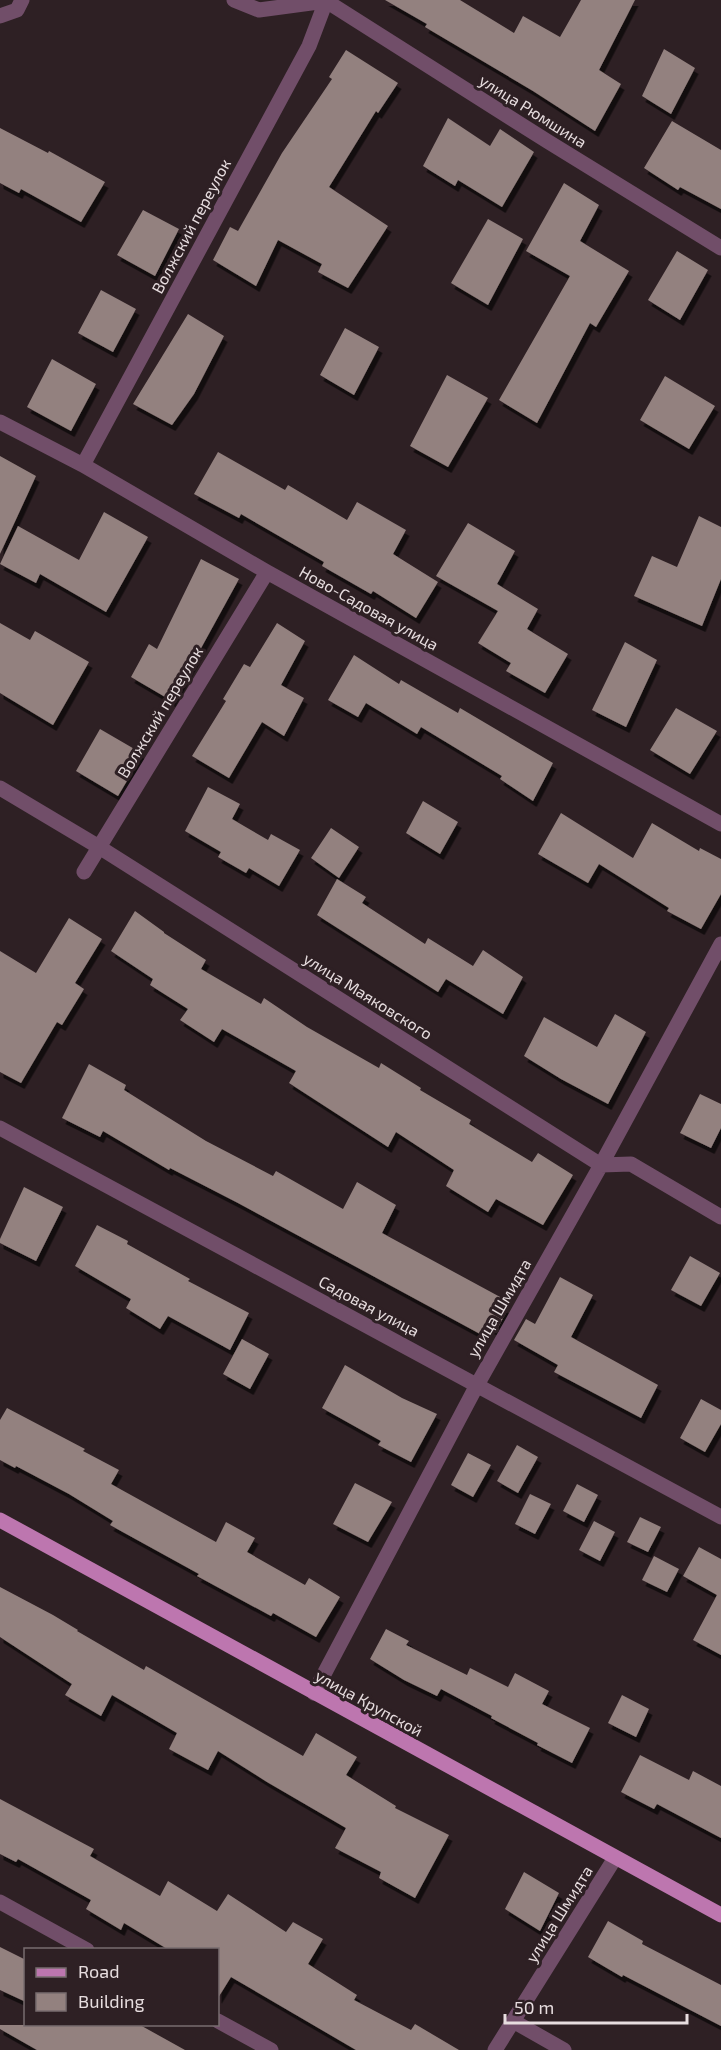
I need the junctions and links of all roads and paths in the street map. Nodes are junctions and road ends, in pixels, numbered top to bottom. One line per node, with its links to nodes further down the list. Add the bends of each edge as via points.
1 (22, 0): 4 (street, via 17,10)
2 (234, 0): 3 (street, via 259,10)
3 (326, 1): 5 (street, улица Рюмшина); 7 (street, Волжский переулок, via 309,46)
4 (0, 16)
5 (721, 248)
6 (0, 422): 7 (street, Ново-Садовая улица)
7 (83, 465): 8 (street, Ново-Садовая улица)
8 (267, 572): 10 (street, Ново-Садовая улица); 11 (street, Волжский переулок)
9 (0, 788): 11 (street, улица Маяковского)
10 (721, 824)
11 (99, 847): 12 (street, Волжский переулок); 15 (street, улица Маяковского)
12 (84, 872)
13 (721, 944): 15 (street, улица Шмидта)
14 (0, 1128): 17 (street, Садовая улица)
15 (601, 1166): 16 (street, via 631,1164); 17 (street, улица Шмидта)
16 (721, 1217)
17 (477, 1385): 18 (street, Садовая улица); 20 (street, улица Шмидта)
18 (721, 1517)
19 (0, 1521): 20 (main road, улица Крупской)
20 (314, 1693): 21 (main road, улица Крупской)
21 (615, 1858): 23 (main road, улица Крупской); 25 (street, улица Шмидта)
22 (0, 1902): 24 (street)
23 (721, 1915)
24 (83, 1948)
25 (513, 2021): 28 (street, улица Шмидта); 29 (street)
26 (219, 2022): 27 (street)
27 (271, 2050)
28 (495, 2050)
29 (564, 2050)

